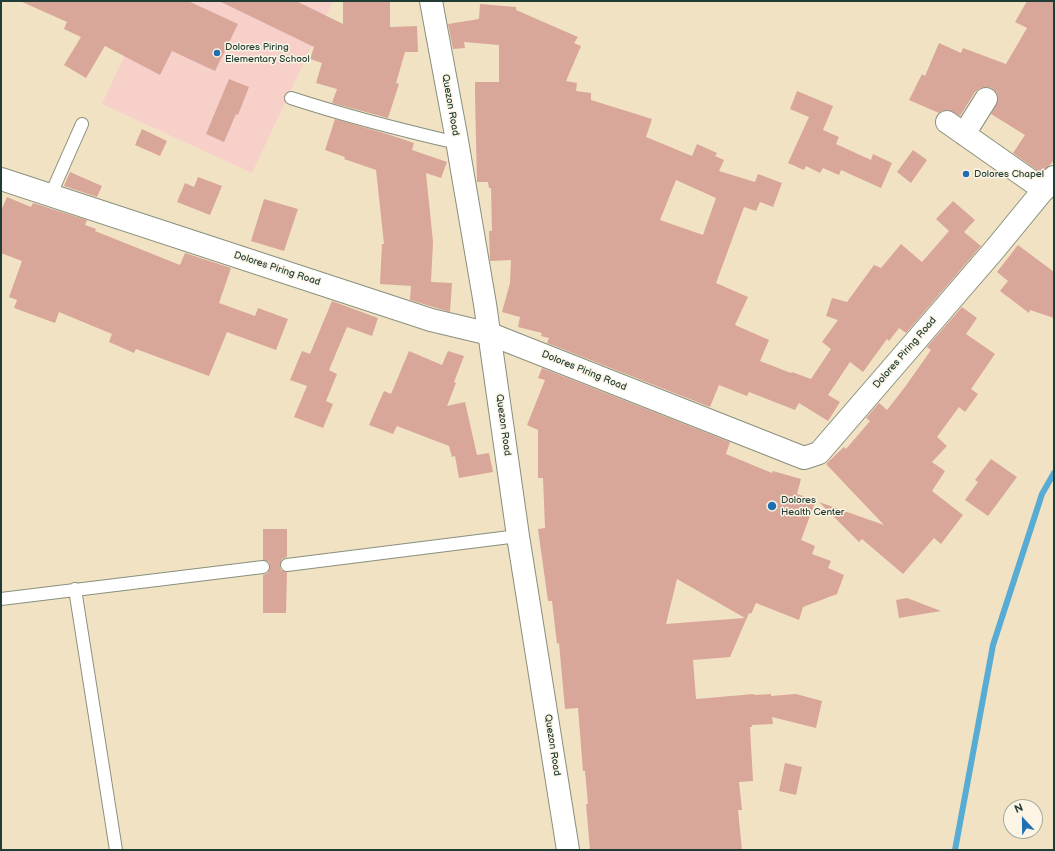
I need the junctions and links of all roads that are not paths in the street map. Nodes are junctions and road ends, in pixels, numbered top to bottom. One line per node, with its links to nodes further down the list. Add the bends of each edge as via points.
1 (431, 1): 7 (street, Quezon Road)
2 (291, 98): 7 (lane, via 403,131)
3 (986, 99): 6 (street)
4 (947, 122): 6 (street)
5 (82, 124): 10 (lane)
6 (964, 134): 9 (street)
7 (457, 143): 11 (street, Quezon Road)
8 (1, 179): 10 (street, Dolores Piring Road)
9 (1049, 183): 11 (street, Dolores Piring Road, via 819,453 804,458)
10 (51, 194): 11 (street, Dolores Piring Road, via 431,320)
11 (490, 334): 12 (street, Quezon Road)
12 (518, 536): 13 (lane); 18 (street, Quezon Road)
13 (287, 566)
14 (263, 567): 15 (lane)
15 (75, 589): 16 (lane); 17 (lane)
16 (1, 599)
17 (116, 850)
18 (568, 850)

